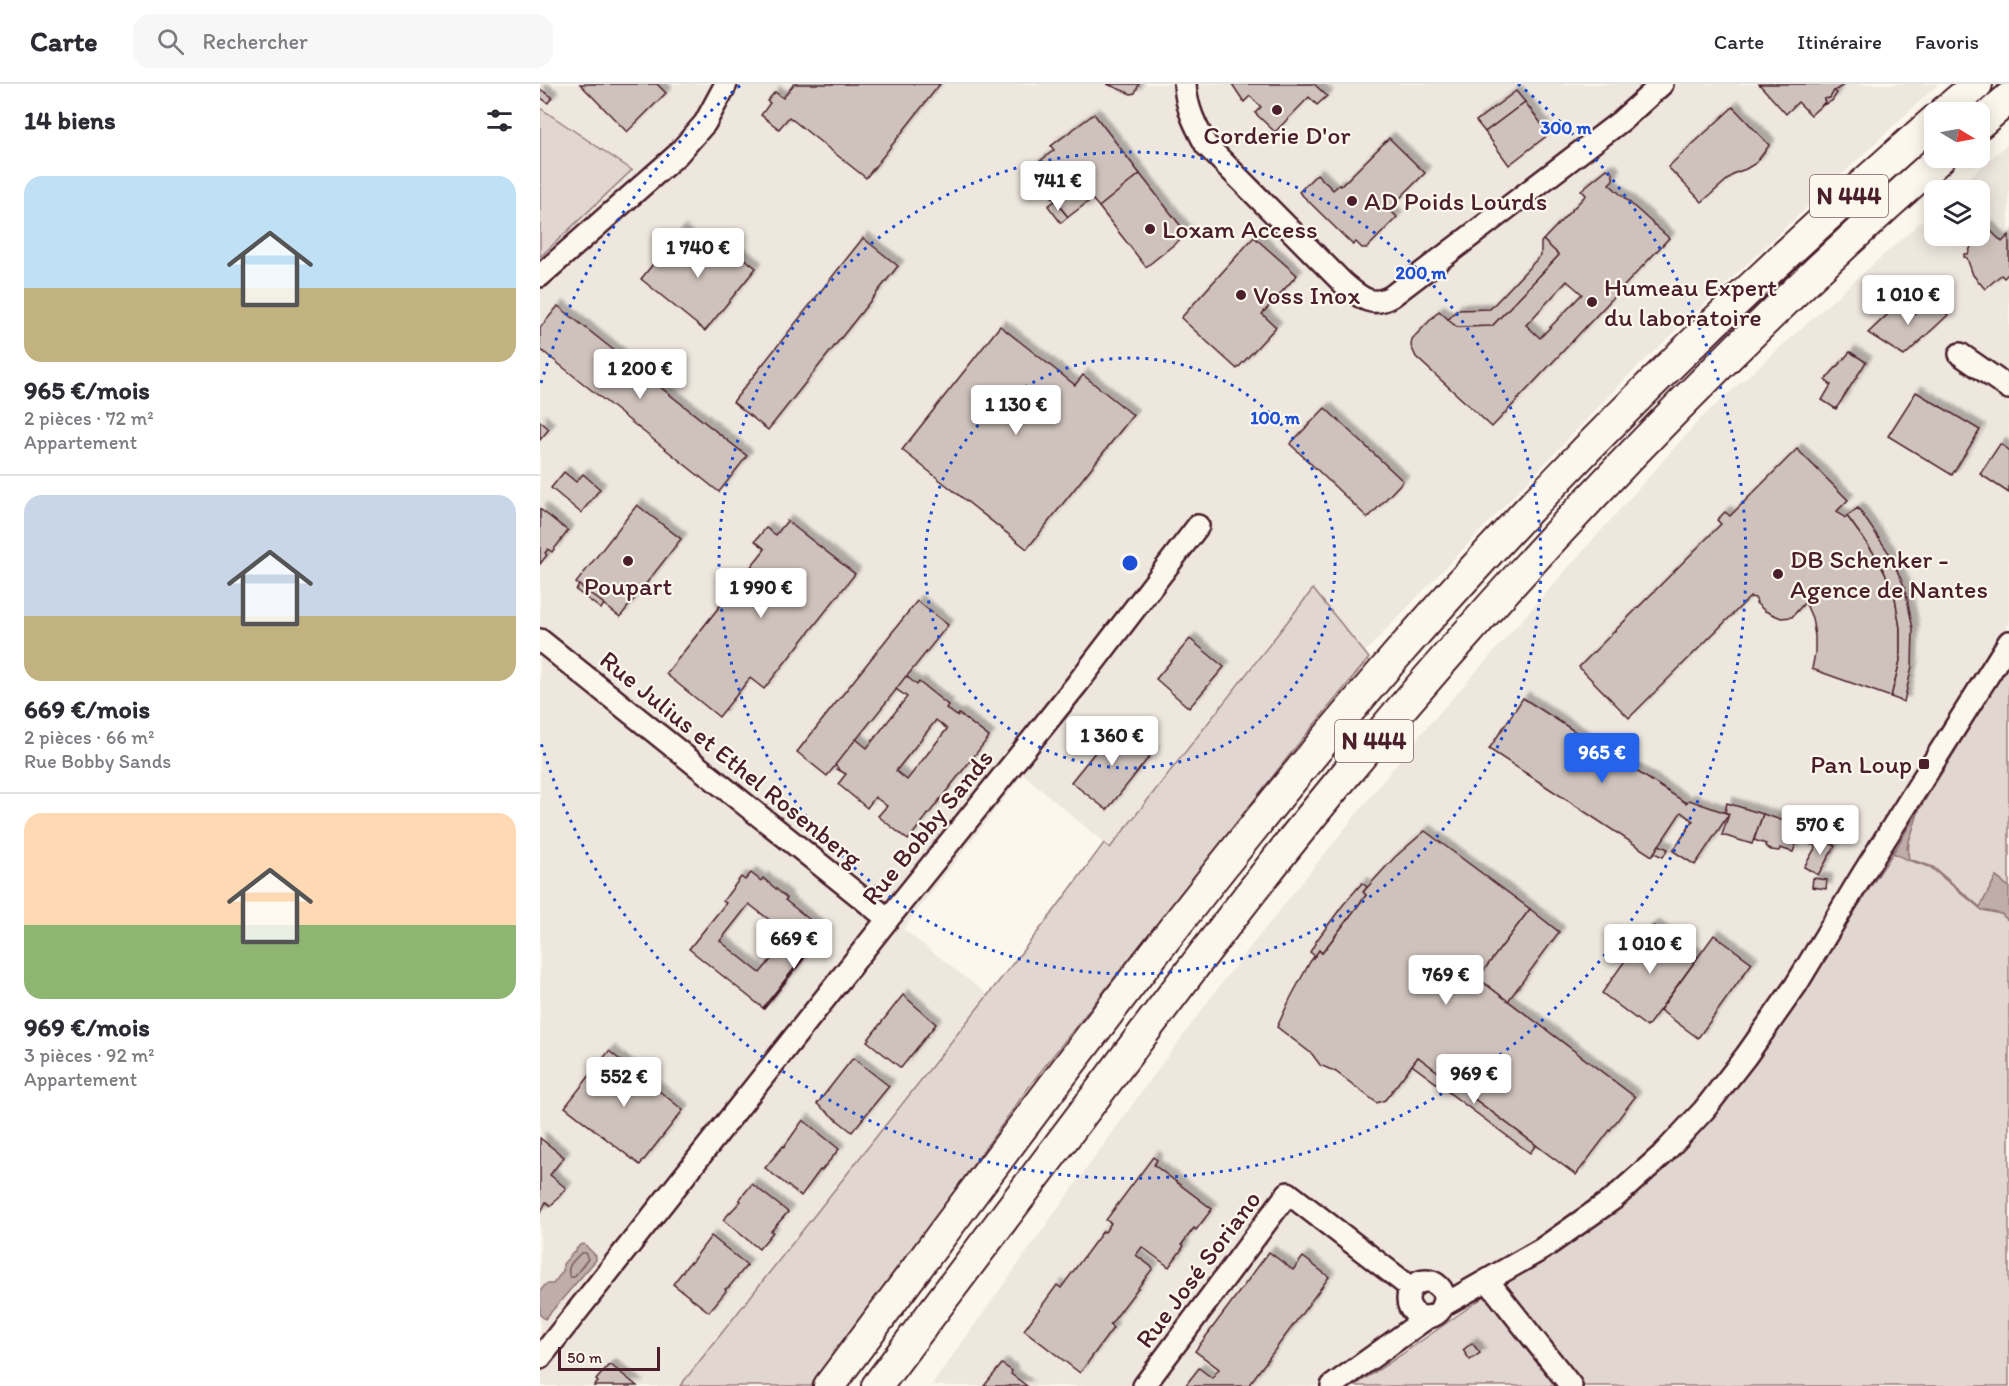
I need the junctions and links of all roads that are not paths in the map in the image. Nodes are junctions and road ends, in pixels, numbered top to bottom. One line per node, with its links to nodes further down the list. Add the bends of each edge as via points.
1 (726, 84): 8 (street, via 705,123 677,155)
2 (1185, 84): 3 (street, via 1193,121 1206,145 1343,283 1359,296 1383,302 1621,121)
3 (1662, 84)
4 (2009, 98): 5 (highway)
5 (1990, 114)
6 (1924, 130): 21 (highway, N 444, via 1764,273 1664,371 1552,484 1394,659 1143,969)
7 (1929, 168): 22 (highway, N 444, via 1670,414 1433,672 1347,772 1233,916)
8 (540, 276)
9 (1960, 354): 10 (street)
10 (2009, 388)
11 (1198, 526): 14 (street, Rue Bobby Sands)
12 (540, 640): 14 (street, Rue Julius et Ethel Rosenberg)
13 (2009, 642): 15 (street, via 1796,985 1704,1110 1613,1199)
14 (888, 919): 20 (street, Rue Bobby Sands)
15 (1488, 1281): 16 (street); 18 (street); 25 (street)
16 (1437, 1284): 17 (street, via 1424,1281); 18 (street, via 1443,1294)
17 (1410, 1297): 18 (street, via 1416,1315); 19 (street, via 1403,1321); 23 (street, Rue José Soriano, via 1288,1193)
18 (1435, 1312): 19 (street)
19 (1374, 1357): 24 (street)
20 (540, 1358)
21 (829, 1386)
22 (877, 1386)
23 (1144, 1386)
24 (1332, 1386)
25 (1571, 1386)

